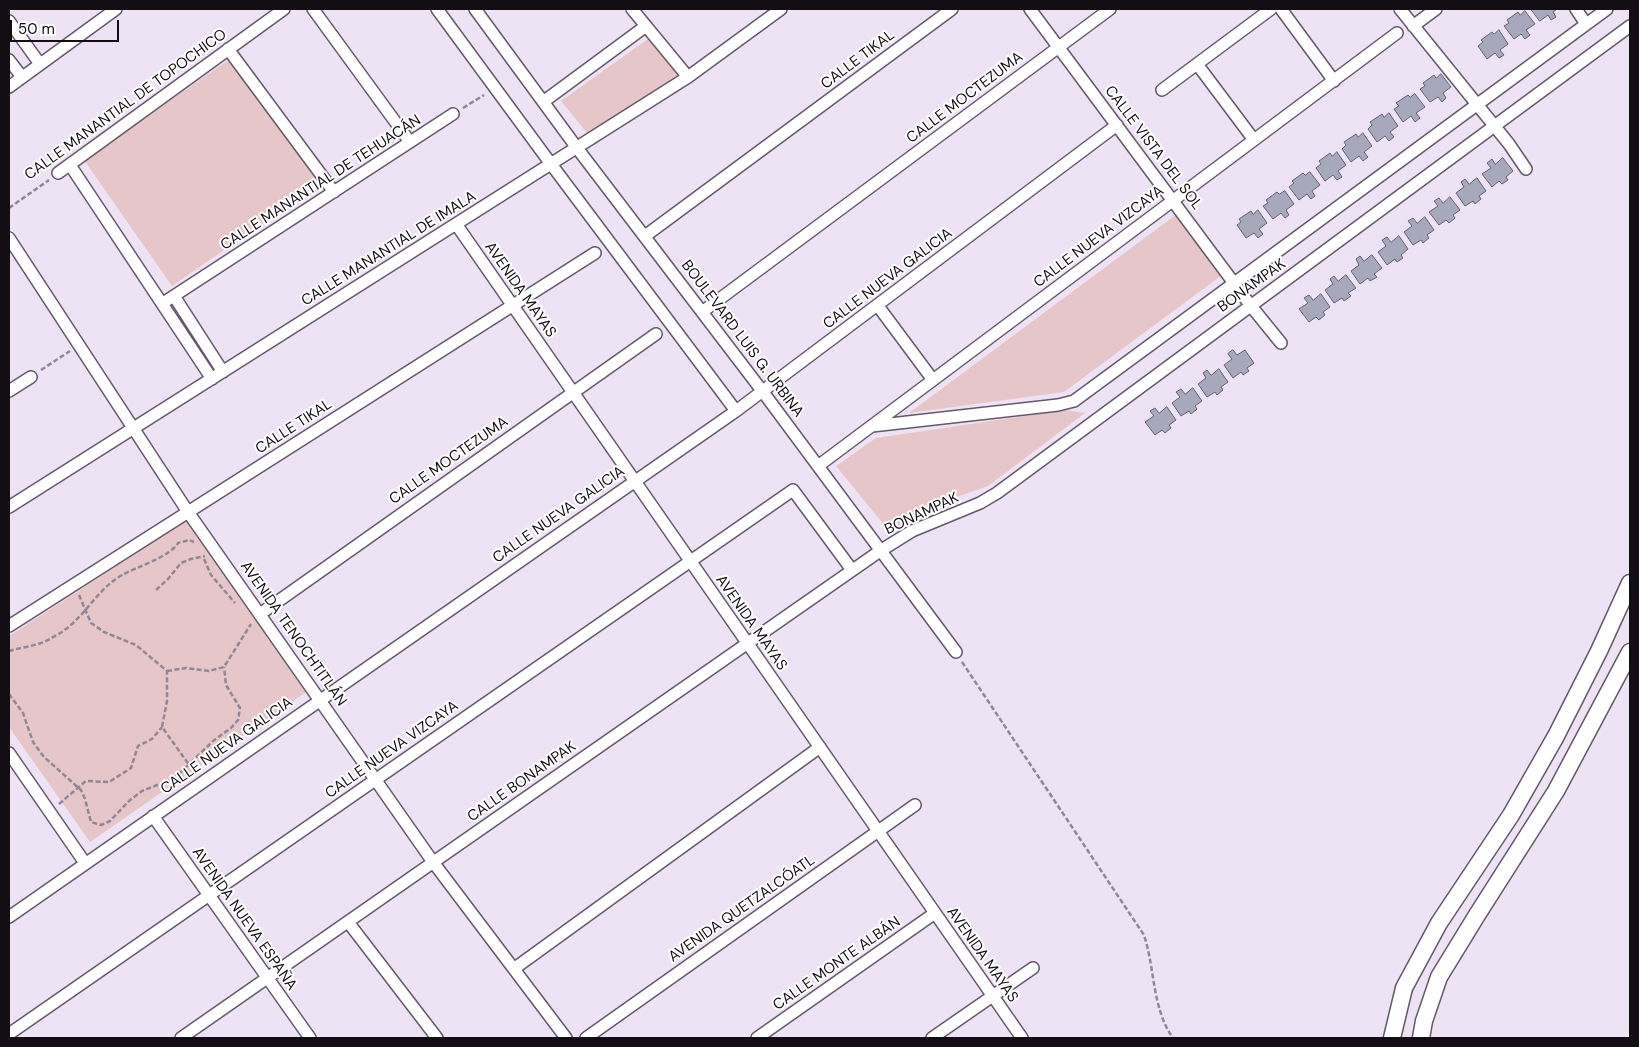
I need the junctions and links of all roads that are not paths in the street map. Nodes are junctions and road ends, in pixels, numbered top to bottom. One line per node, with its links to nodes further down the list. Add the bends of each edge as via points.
1 (116, 9): 27 (street)
2 (284, 9): 25 (street, CALLE MANANTIAL DE TOPOCHICO)
3 (313, 9): 40 (street)
4 (438, 9): 42 (street)
5 (475, 9): 34 (street, BOULEVARD LUIS G. URBINA)
6 (632, 9): 20 (street)
7 (781, 9): 17 (street, CALLE MANANTIAL DE IMALA)
8 (952, 9): 49 (street, CALLE TIKAL)
9 (1030, 9): 24 (street, CALLE VISTA DEL SOL)
10 (1110, 9): 24 (street, CALLE MOCTEZUMA)
11 (1271, 9): 28 (street)
12 (1281, 9): 31 (street)
13 (1400, 9): 21 (street)
14 (1436, 9): 21 (street)
15 (1576, 9): 19 (street)
16 (1606, 9): 19 (street, BONAMPAK)
17 (767, 13): 30 (street, CALLE MANANTIAL DE IMALA)
18 (9, 21): 27 (street)
19 (1586, 24): 35 (street, BONAMPAK)
20 (646, 26): 30 (street); 34 (street)
21 (1413, 26): 35 (street)
22 (1630, 26): 38 (street, BONAMPAK)
23 (1397, 33): 31 (street, CALLE NUEVA VIZCAYA)
24 (1059, 47): 37 (street, CALLE VISTA DEL SOL); 58 (street, CALLE MOCTEZUMA)
25 (228, 50): 43 (street, CALLE MANANTIAL DE TOPOCHICO); 46 (street)
26 (9, 60): 29 (street)
27 (40, 64): 29 (street)
28 (1197, 64): 33 (street); 39 (street)
29 (22, 77): 32 (street)
30 (688, 77): 41 (street, CALLE MANANTIAL DE IMALA)
31 (1334, 81): 39 (street, CALLE NUEVA VIZCAYA)
32 (9, 87)
33 (1162, 90)
34 (543, 102): 41 (street, BOULEVARD LUIS G. URBINA)
35 (1477, 105): 38 (street); 52 (street, BONAMPAK)
36 (453, 114): 40 (street, CALLE MANANTIAL DE TEHUACÁN)
37 (1117, 125): 47 (street, CALLE VISTA DEL SOL); 56 (street, CALLE NUEVA GALICIA)
38 (1494, 126): 44 (street); 57 (street, BONAMPAK)
39 (1254, 140): 47 (street, CALLE NUEVA VIZCAYA)
40 (410, 142): 46 (street, CALLE MANANTIAL DE TEHUACÁN)
41 (577, 148): 42 (street, CALLE MANANTIAL DE IMALA); 49 (street, BOULEVARD LUIS G. URBINA)
42 (551, 164): 48 (street, CALLE MANANTIAL DE IMALA); 68 (street)
43 (70, 165): 45 (street, CALLE MANANTIAL DE TOPOCHICO); 54 (street)
44 (1526, 169)
45 (58, 173)
46 (334, 192): 53 (street, CALLE MANANTIAL DE TEHUACÁN)
47 (1173, 200): 52 (street, CALLE VISTA DEL SOL); 64 (street, CALLE NUEVA VIZCAYA)
48 (456, 224): 55 (street, AVENIDA MAYAS); 61 (street, CALLE MANANTIAL DE IMALA)
49 (645, 236): 58 (street, BOULEVARD LUIS G. URBINA)
50 (9, 238): 70 (street, AVENIDA TENOCHTITLÁN)
51 (595, 253): 55 (street, CALLE TIKAL)
52 (1235, 283): 57 (street, CALLE VISTA DEL SOL); 69 (street, BONAMPAK, via 1074,401)
53 (174, 296): 54 (street, CALLE MANANTIAL DE TEHUACÁN); 61 (street)
54 (163, 303): 63 (street)
55 (512, 305): 66 (street, AVENIDA MAYAS); 74 (street, CALLE TIKAL)
56 (878, 306): 64 (street); 67 (street, CALLE NUEVA GALICIA)
57 (1251, 306): 60 (street, CALLE VISTA DEL SOL); 75 (street, BONAMPAK, via 997,493 912,531)
58 (702, 312): 67 (street, BOULEVARD LUIS G. URBINA)
59 (656, 334): 66 (street, CALLE MOCTEZUMA)
60 (1281, 343)
61 (223, 372): 63 (street, CALLE MANANTIAL DE IMALA)
62 (31, 377): 65 (street)
63 (212, 379): 70 (street, CALLE MANANTIAL DE IMALA)
64 (933, 380): 69 (street, CALLE NUEVA VIZCAYA)
65 (9, 391)
66 (573, 392): 72 (street, AVENIDA MAYAS); 79 (street, CALLE MOCTEZUMA)
67 (763, 392): 68 (street, CALLE NUEVA GALICIA); 71 (street, BOULEVARD LUIS G. URBINA)
68 (736, 411): 72 (street, CALLE NUEVA GALICIA)
69 (872, 426): 71 (street, CALLE NUEVA VIZCAYA)
70 (132, 429): 73 (street, CALLE MANANTIAL DE IMALA); 74 (street, AVENIDA TENOCHTITLÁN)
71 (818, 466): 75 (street, BOULEVARD LUIS G. URBINA)
72 (634, 481): 76 (street, AVENIDA MAYAS); 84 (street, CALLE NUEVA GALICIA)
73 (9, 507)
74 (188, 512): 79 (street, AVENIDA TENOCHTITLÁN); 80 (street, CALLE TIKAL)
75 (880, 551): 77 (street, CALLE BONAMPAK); 82 (street, BOULEVARD LUIS G. URBINA)
76 (690, 561): 77 (street, CALLE NUEVA VIZCAYA, via 792,490); 81 (street, AVENIDA MAYAS); 87 (street, CALLE NUEVA VIZCAYA)
77 (852, 570): 81 (street, CALLE BONAMPAK)
78 (1630, 583): 110 (street, via 1552,744 1511,815 1439,923 1404,988)
79 (260, 614): 84 (street, AVENIDA TENOCHTITLÁN)
80 (9, 626)
81 (747, 643): 85 (street, AVENIDA MAYAS); 91 (street, CALLE BONAMPAK)
82 (956, 652)
83 (1630, 652): 111 (street, via 1556,791 1439,977)
84 (320, 700): 87 (street, AVENIDA TENOCHTITLÁN); 89 (street, CALLE NUEVA GALICIA)
85 (820, 748): 90 (street, AVENIDA MAYAS); 97 (street)
86 (9, 752): 92 (street)
87 (375, 780): 91 (street, AVENIDA TENOCHTITLÁN); 93 (street, CALLE NUEVA VIZCAYA)
88 (915, 805): 90 (street, AVENIDA QUETZALCÓATL)
89 (153, 816): 92 (street, CALLE NUEVA GALICIA); 93 (street, AVENIDA NUEVA ESPAÑA)
90 (878, 831): 94 (street, AVENIDA MAYAS); 106 (street, AVENIDA QUETZALCÓATL)
91 (433, 862): 96 (street, CALLE BONAMPAK); 97 (street, AVENIDA TENOCHTITLÁN)
92 (85, 863): 95 (street, CALLE NUEVA GALICIA)
93 (209, 895): 99 (street, AVENIDA NUEVA ESPAÑA); 101 (street, CALLE NUEVA VIZCAYA)
94 (935, 914): 100 (street, AVENIDA MAYAS); 107 (street, CALLE MONTE ALBÁN)
95 (9, 917)
96 (348, 922): 99 (street, CALLE BONAMPAK); 104 (street)
97 (514, 968): 105 (street, AVENIDA TENOCHTITLÁN)
98 (1033, 968): 100 (street)
99 (267, 978): 102 (street, CALLE BONAMPAK); 103 (street, AVENIDA NUEVA ESPAÑA)
100 (992, 996): 108 (street); 109 (street, AVENIDA MAYAS)
101 (9, 1034)
102 (181, 1038)
103 (310, 1038)
104 (437, 1038)
105 (566, 1038)
106 (586, 1038)
107 (757, 1038)
108 (932, 1038)
109 (1022, 1038)
110 (1392, 1038)
111 (1421, 1038)

